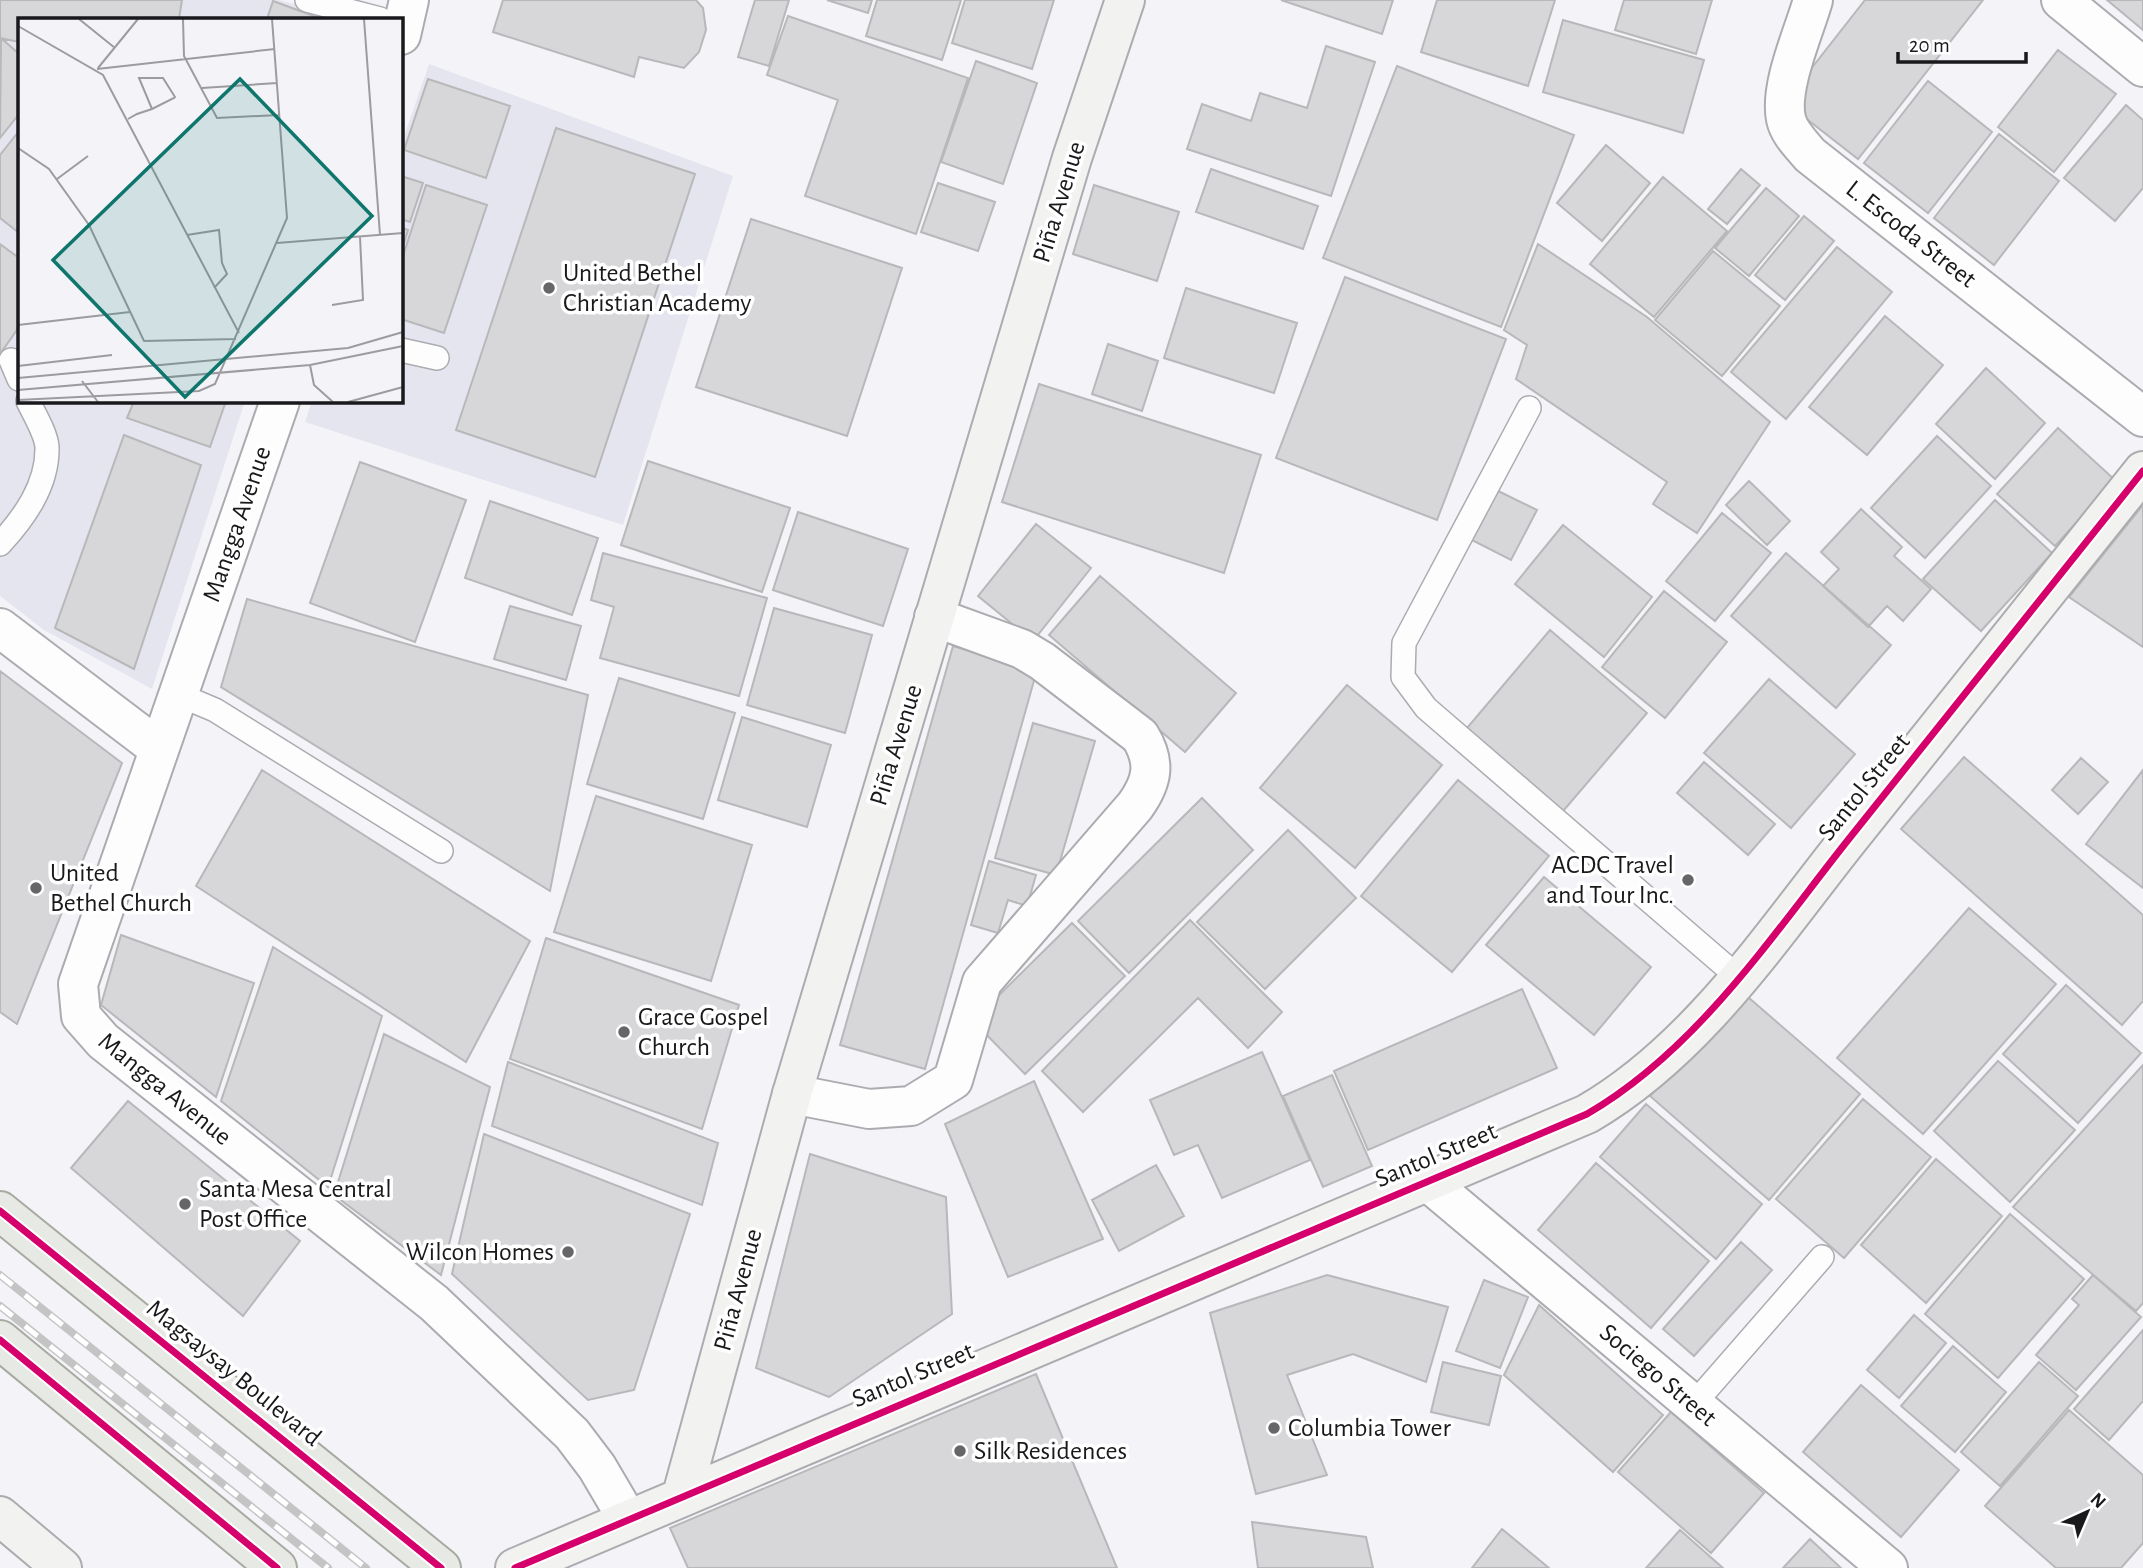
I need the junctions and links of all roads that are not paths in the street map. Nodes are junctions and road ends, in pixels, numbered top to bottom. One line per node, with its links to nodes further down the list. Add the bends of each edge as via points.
1 (307, 0): 5 (lane)
2 (1125, 0): 15 (street, Piña Avenue, via 1072,158)
3 (1813, 0): 12 (street, L. Escoda Street, via 1785,101 1786,120 1794,136 1811,155)
4 (2061, 0): 6 (street)
5 (386, 18)
6 (2143, 67)
7 (402, 350): 8 (lane)
8 (437, 358)
9 (28, 402): 14 (lane, via 47,445 44,469 25,513)
10 (280, 402): 17 (street, Mangga Avenue)
11 (1529, 408): 20 (lane, via 1404,643 1403,677 1426,708)
12 (2143, 417)
13 (2143, 471): 20 (street, Santol Street)
14 (0, 544)
15 (934, 617): 21 (street, Piña Avenue); 21 (street, via 1042,661 1140,736 1150,753 1152,775 1135,806 982,982 953,1080 911,1106 869,1109)
16 (0, 628): 18 (street)
17 (177, 694): 18 (street, Mangga Avenue); 19 (lane, via 215,710)
18 (158, 748): 29 (street, Mangga Avenue, via 78,985 81,1016 103,1041 434,1303 572,1434)
19 (441, 851)
20 (1738, 977): 22 (street, Santol Street, via 1657,1066 1624,1093 1587,1114)
21 (792, 1094): 27 (street, Piña Avenue)
22 (1428, 1182): 26 (street, Sociego Street); 27 (street, Santol Street)
23 (0, 1210): 32 (main road, Magsaysay Boulevard)
24 (1822, 1257): 26 (lane)
25 (0, 1340): 31 (main road)
26 (1693, 1405): 34 (street, Sociego Street)
27 (682, 1495): 29 (street, Santol Street)
28 (0, 1516): 30 (street)
29 (627, 1518): 33 (street, Santol Street)
30 (62, 1568)
31 (277, 1568)
32 (441, 1568)
33 (515, 1568)
34 (1888, 1568)

